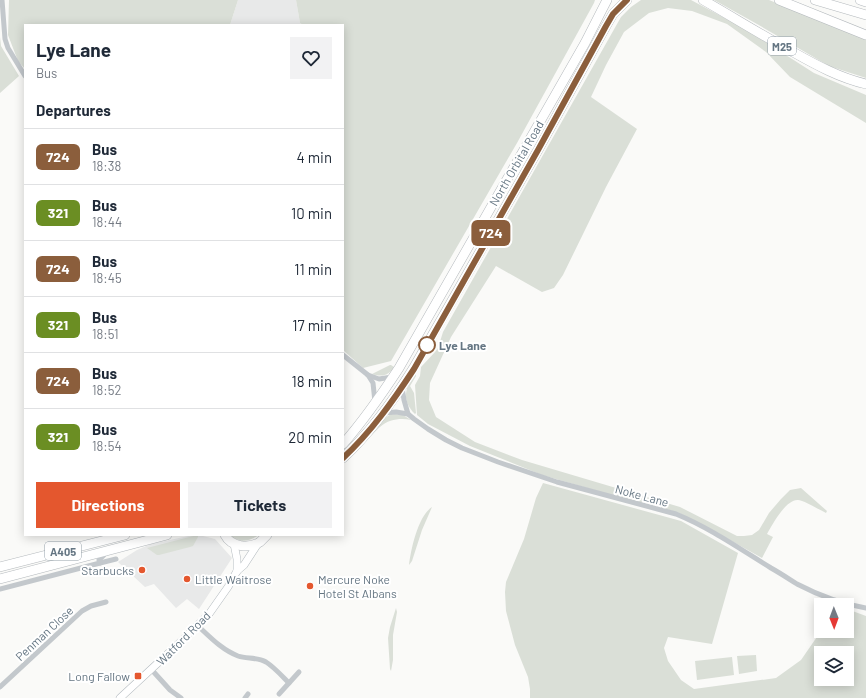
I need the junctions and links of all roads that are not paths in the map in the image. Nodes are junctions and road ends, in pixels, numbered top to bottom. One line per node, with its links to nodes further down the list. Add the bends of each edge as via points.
1 (2, 0): 11 (street, via 5,39)
2 (607, 0): 15 (highway, North Orbital Road, via 585,43)
3 (627, 0): 16 (highway, North Orbital Road, via 613,14 606,26)
4 (703, 0): 12 (highway, M25, via 836,75)
5 (779, 0): 10 (highway)
6 (815, 0): 9 (highway)
7 (860, 0): 8 (highway)
8 (866, 2)
9 (866, 15)
10 (866, 35)
11 (24, 74)
12 (866, 84)
13 (344, 356): 14 (street)
14 (368, 375): 15 (street, via 379,379); 17 (street, via 373,383)
15 (393, 376): 17 (highway, North Orbital Road)
16 (402, 387): 18 (highway, North Orbital Road); 19 (street)
17 (375, 403): 20 (highway, North Orbital Road)
18 (384, 413): 19 (street); 21 (highway, North Orbital Road)
19 (408, 414): 36 (street, Noke Lane, via 446,440 498,462 557,482 676,514 722,538 798,584 829,598)
20 (344, 443)
21 (344, 457)
22 (121, 536): 31 (highway, A405)
23 (163, 536): 28 (highway, A405)
24 (224, 536): 27 (highway)
25 (266, 536): 26 (highway)
26 (259, 542): 27 (highway); 32 (main road, Watford Road)
27 (234, 544): 32 (main road)
28 (109, 550): 30 (street, via 99,560); 33 (highway, A405)
29 (116, 559): 30 (street)
30 (100, 563): 34 (street)
31 (0, 567)
32 (237, 571): 37 (main road, Watford Road, via 209,614)
33 (0, 579)
34 (0, 589)
35 (106, 602): 41 (street, Penman Close, via 82,611)
36 (866, 608)
37 (198, 626): 38 (main road, Watford Road); 40 (street, via 232,653 266,662)
38 (151, 669): 43 (main road, Watford Road); 44 (street)
39 (299, 672): 40 (street)
40 (289, 683): 42 (street)
41 (0, 687)
42 (279, 694)
43 (120, 698)
44 (181, 698)

